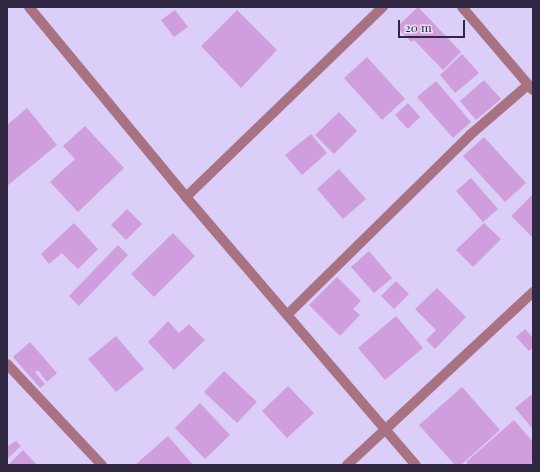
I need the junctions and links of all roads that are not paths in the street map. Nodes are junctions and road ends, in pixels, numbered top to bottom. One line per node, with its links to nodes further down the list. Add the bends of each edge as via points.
1 (30, 7): 5 (street)
2 (383, 7): 5 (street)
3 (462, 7): 4 (street)
4 (531, 87): 7 (street, via 470,135)
5 (186, 197): 7 (street)
6 (533, 292): 9 (street)
7 (287, 315): 9 (street)
8 (7, 364): 10 (street)
9 (386, 429): 11 (street); 12 (street)
10 (102, 465)
11 (347, 465)
12 (416, 465)

